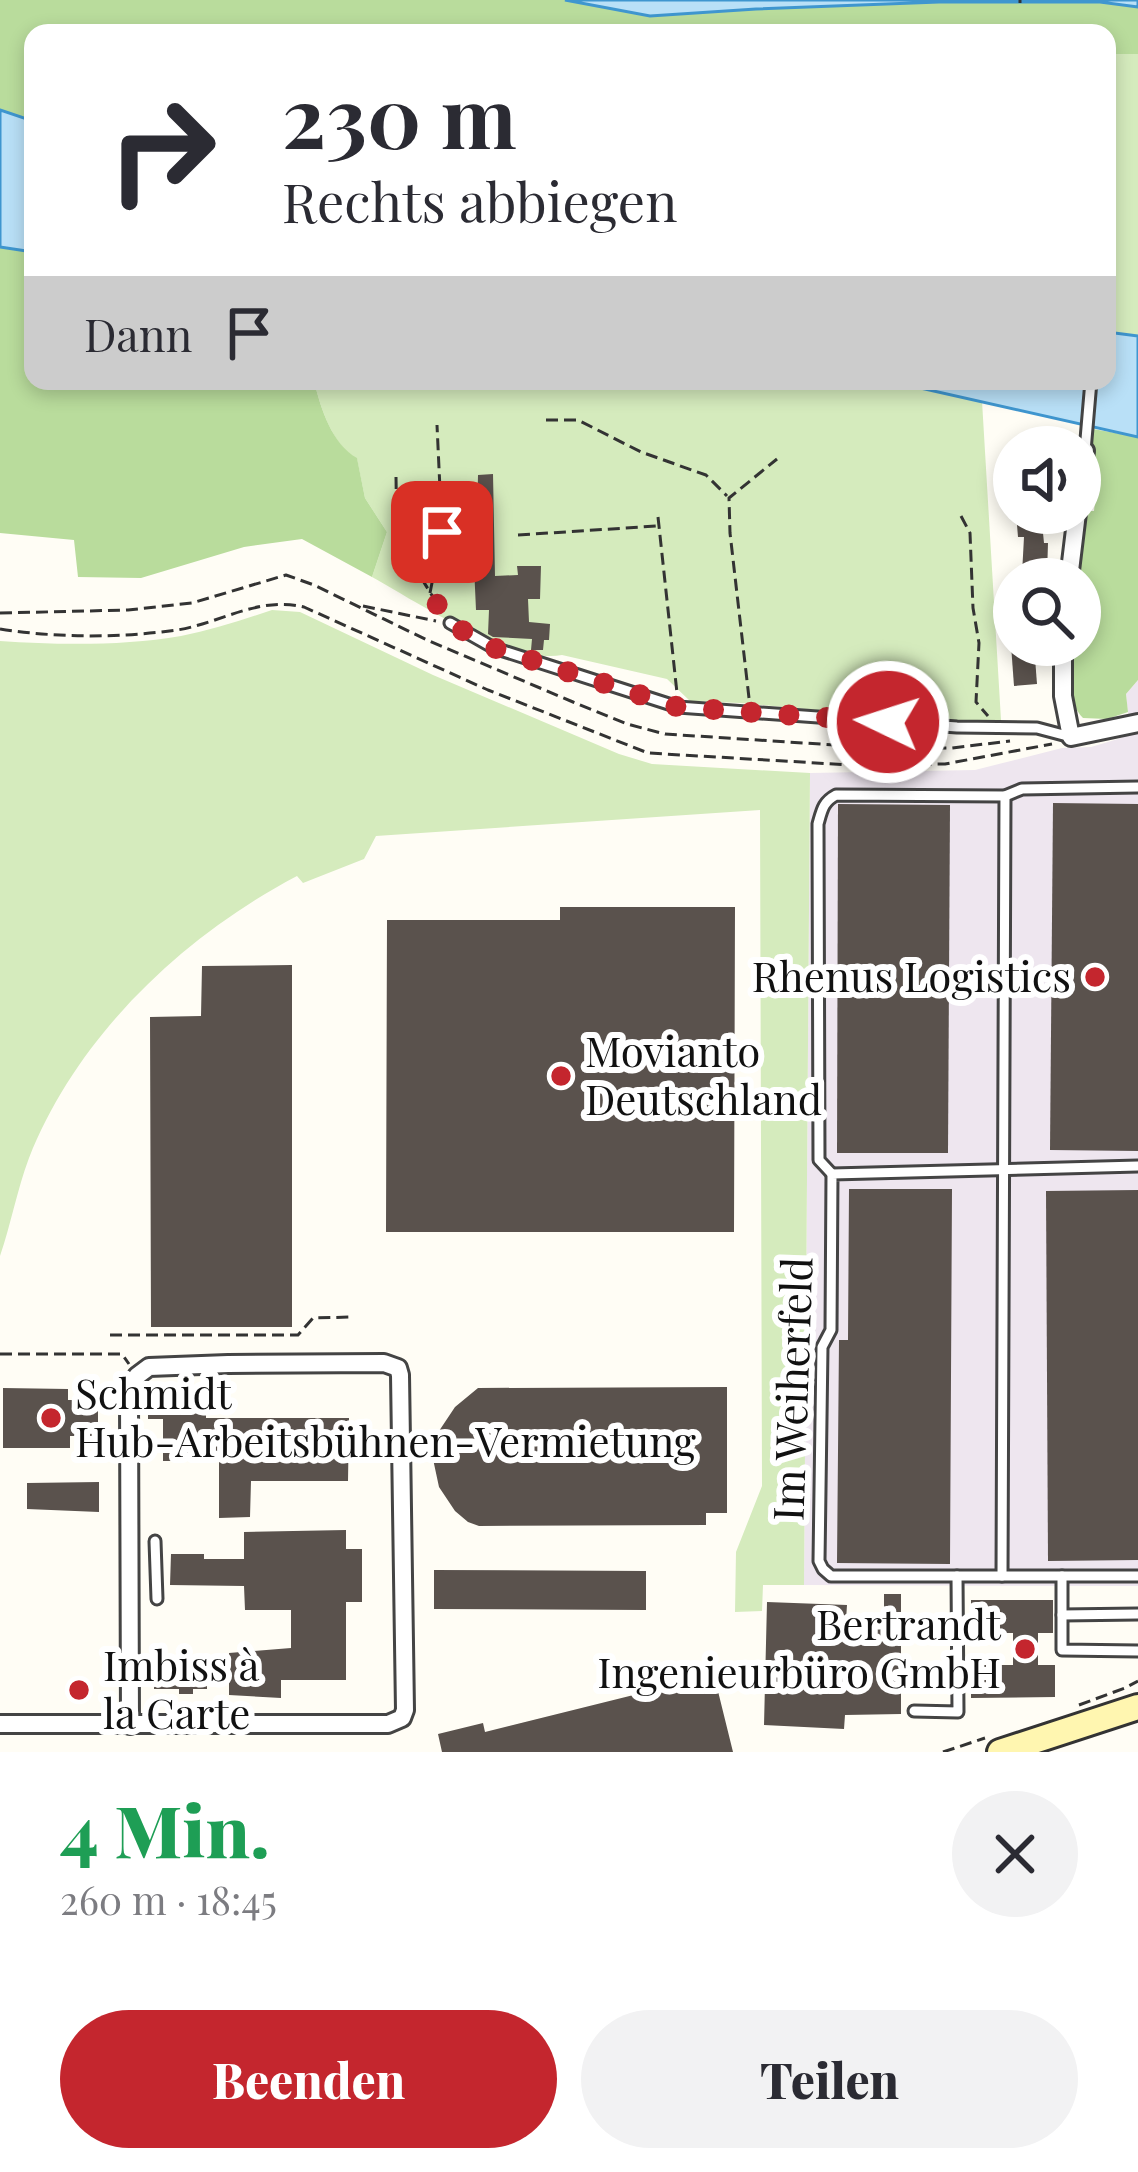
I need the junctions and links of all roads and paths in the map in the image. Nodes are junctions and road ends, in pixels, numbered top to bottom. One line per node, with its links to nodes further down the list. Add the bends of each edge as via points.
1 (1089, 390): 4 (lane)
2 (546, 420): 7 (path, via 578,419 706,475)
3 (437, 425): 12 (path, via 442,532)
4 (1087, 426)
5 (777, 459): 7 (path)
6 (396, 477): 12 (path, via 397,538)
7 (729, 498): 19 (path)
8 (961, 516): 21 (path, via 970,533 979,643 976,702)
9 (658, 517): 10 (path)
10 (659, 526): 11 (path); 18 (path)
11 (518, 535)
12 (430, 593): 15 (path)
13 (354, 604): 14 (path, via 286,575 192,603); 15 (path); 24 (path, via 665,734 896,749)
14 (0, 613)
15 (449, 623): 18 (lane, via 494,648)
16 (0, 629): 22 (path, via 148,633 290,604 649,753 945,764)
17 (1064, 666): 22 (street)
18 (678, 707): 19 (lane)
19 (750, 712): 21 (lane)
20 (1138, 723): 22 (street)
21 (1004, 728): 22 (lane)
22 (1071, 737): 23 (path)
23 (1043, 738)
24 (1016, 740)
25 (1138, 788): 26 (lane, Im Weiherfeld)
26 (1005, 796): 28 (lane); 29 (lane, Im Weiherfeld, via 836,795 822,807 819,1160)
27 (1138, 1166): 28 (lane)
28 (1002, 1168): 29 (lane); 36 (lane)
29 (832, 1174): 35 (lane, Im Weiherfeld, via 819,1561 831,1576)
30 (351, 1317): 31 (path, via 313,1318 298,1335)
31 (110, 1335)
32 (0, 1354): 33 (path, via 122,1354)
33 (137, 1376): 46 (street, via 129,1394); 46 (street, via 149,1367 228,1364 398,1368 404,1710 388,1724)
34 (155, 1540): 39 (lane)
35 (958, 1576): 36 (lane, Im Weiherfeld); 43 (lane, via 958,1712)
36 (1002, 1576): 37 (lane, Im Weiherfeld)
37 (1062, 1576): 38 (lane, Im Weiherfeld); 41 (lane)
38 (1138, 1576)
39 (157, 1600)
40 (1138, 1614): 41 (lane)
41 (1062, 1615): 42 (lane, via 1062,1650)
42 (1138, 1651)
43 (914, 1711)
44 (1133, 1711): 47 (main road)
45 (0, 1724): 46 (street)
46 (130, 1725)
47 (1000, 1752)

